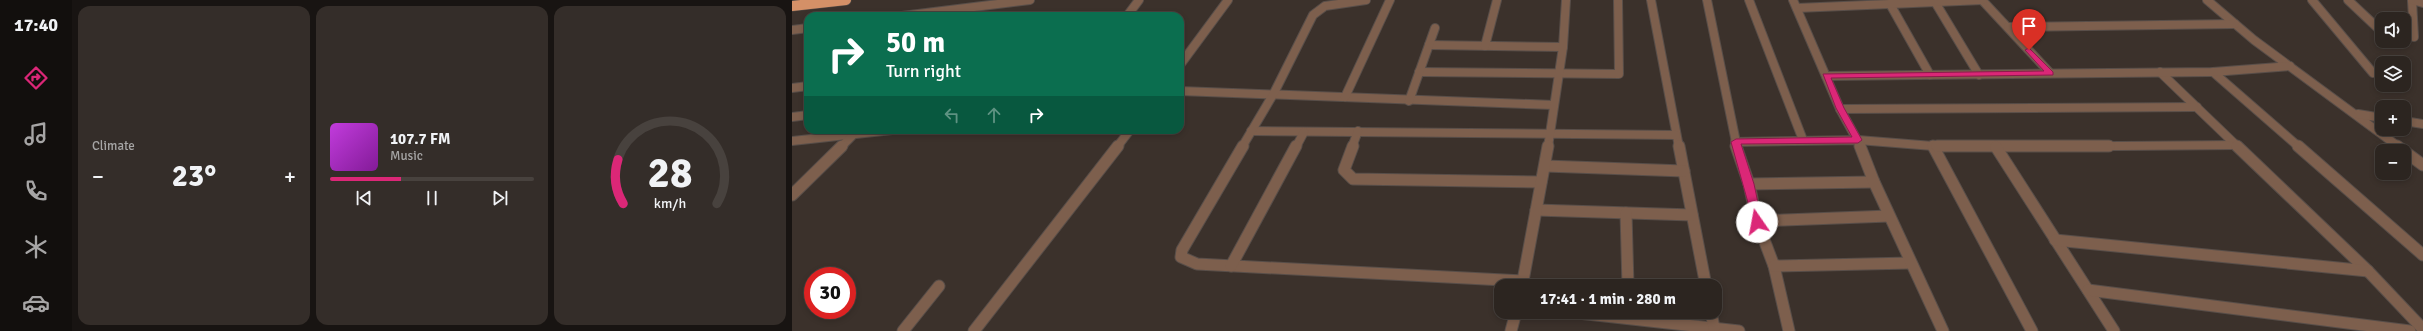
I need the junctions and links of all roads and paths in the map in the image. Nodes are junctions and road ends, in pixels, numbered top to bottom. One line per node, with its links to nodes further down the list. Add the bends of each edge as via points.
1 (846, 0): 22 (highway)
2 (1030, 0): 23 (street)
3 (1139, 0): 24 (street)
4 (1228, 0): 37 (street)
5 (1366, 0): 51 (street, via 1334,4 1318,10 1313,15)
6 (1390, 0): 52 (street)
7 (1497, 0): 35 (street)
8 (1566, 0): 36 (street)
9 (1618, 0): 44 (street, via 1619,74)
10 (1651, 0): 69 (street)
11 (1707, 0): 74 (street)
12 (1749, 0): 71 (street)
13 (1982, 0): 18 (street); 29 (street)
14 (2207, 0): 27 (street)
15 (2312, 0): 43 (street)
16 (2348, 0): 28 (street)
17 (2412, 0): 19 (street); 25 (street)
18 (1935, 2): 21 (street); 46 (street)
19 (2423, 3)
20 (1795, 4): 21 (street); 47 (street)
21 (1890, 4): 45 (street)
22 (792, 6)
23 (934, 12)
24 (1130, 12)
25 (2413, 16): 26 (street); 33 (street)
26 (2423, 17)
27 (2235, 24): 29 (street); 38 (street)
28 (2375, 25)
29 (2008, 27): 42 (street)
30 (804, 28): 32 (street)
31 (1435, 28): 34 (street)
32 (792, 30)
33 (2414, 37)
34 (1429, 45): 35 (street); 39 (street)
35 (1485, 46): 36 (street)
36 (1563, 47): 44 (street)
37 (1184, 60)
38 (2290, 66): 41 (street); 57 (street)
39 (1418, 72): 44 (street); 53 (street)
40 (2160, 72): 41 (street); 42 (street); 55 (street)
41 (2213, 72): 91 (street)
42 (2050, 73): 46 (street)
43 (2373, 73)
44 (1559, 74): 54 (street)
45 (1930, 75): 46 (street); 47 (street)
46 (1979, 75)
47 (1826, 76): 56 (street)
48 (804, 86): 49 (street)
49 (792, 88)
50 (1184, 91): 51 (street)
51 (1274, 93): 52 (street); 63 (street)
52 (1345, 97): 53 (street)
53 (1409, 101): 54 (street)
54 (1554, 105): 66 (street)
55 (2197, 107): 56 (street); 75 (street)
56 (1840, 108): 72 (street)
57 (2356, 114): 60 (street); 78 (street)
58 (804, 116): 59 (street)
59 (792, 117)
60 (2375, 117)
61 (2411, 122): 62 (street)
62 (2423, 124)
63 (1251, 131): 65 (street); 93 (street, via 1182,250 1181,257 1188,261)
64 (1358, 131): 65 (street); 66 (street); 81 (street, via 1344,170 1353,179)
65 (1304, 132): 93 (street)
66 (1550, 133): 69 (street); 79 (street)
67 (865, 134): 70 (street)
68 (1127, 134): 108 (street)
69 (1676, 135): 80 (street)
70 (852, 136): 73 (street); 84 (street)
71 (1803, 140): 72 (street); 74 (street)
72 (1858, 140): 76 (street); 82 (street)
73 (793, 142)
74 (1736, 142): 83 (street)
75 (2237, 145): 77 (street); 95 (street)
76 (1933, 146): 77 (street); 113 (street)
77 (1996, 146): 90 (street)
78 (2423, 165)
79 (1545, 166): 80 (street); 81 (street)
80 (1684, 171): 87 (street)
81 (1541, 182): 85 (street)
82 (1874, 182): 83 (street); 88 (street)
83 (1749, 184): 89 (street)
84 (792, 195)
85 (1536, 210): 86 (street); 96 (street)
86 (1626, 213): 87 (street); 97 (street)
87 (1692, 215): 98 (street)
88 (1889, 216): 89 (street); 92 (street)
89 (1757, 222): 94 (street)
90 (2055, 240): 95 (street); 101 (street)
91 (2423, 255)
92 (1910, 263): 94 (street); 112 (street)
93 (1231, 266): 99 (street)
94 (1774, 266): 111 (street)
95 (2368, 271): 106 (street)
96 (1523, 279)
97 (1628, 279)
98 (1705, 279)
99 (1494, 282)
100 (939, 286): 107 (street)
101 (2088, 290): 114 (street); 115 (street)
102 (1514, 319): 109 (street)
103 (1655, 319): 105 (street)
104 (1712, 319): 105 (street)
105 (1714, 328): 110 (street)
106 (2423, 329)
107 (903, 331)
108 (974, 331)
109 (1511, 331)
110 (1739, 331)
111 (1789, 331)
112 (1943, 331)
113 (2032, 331)
114 (2114, 331)
115 (2410, 331)

